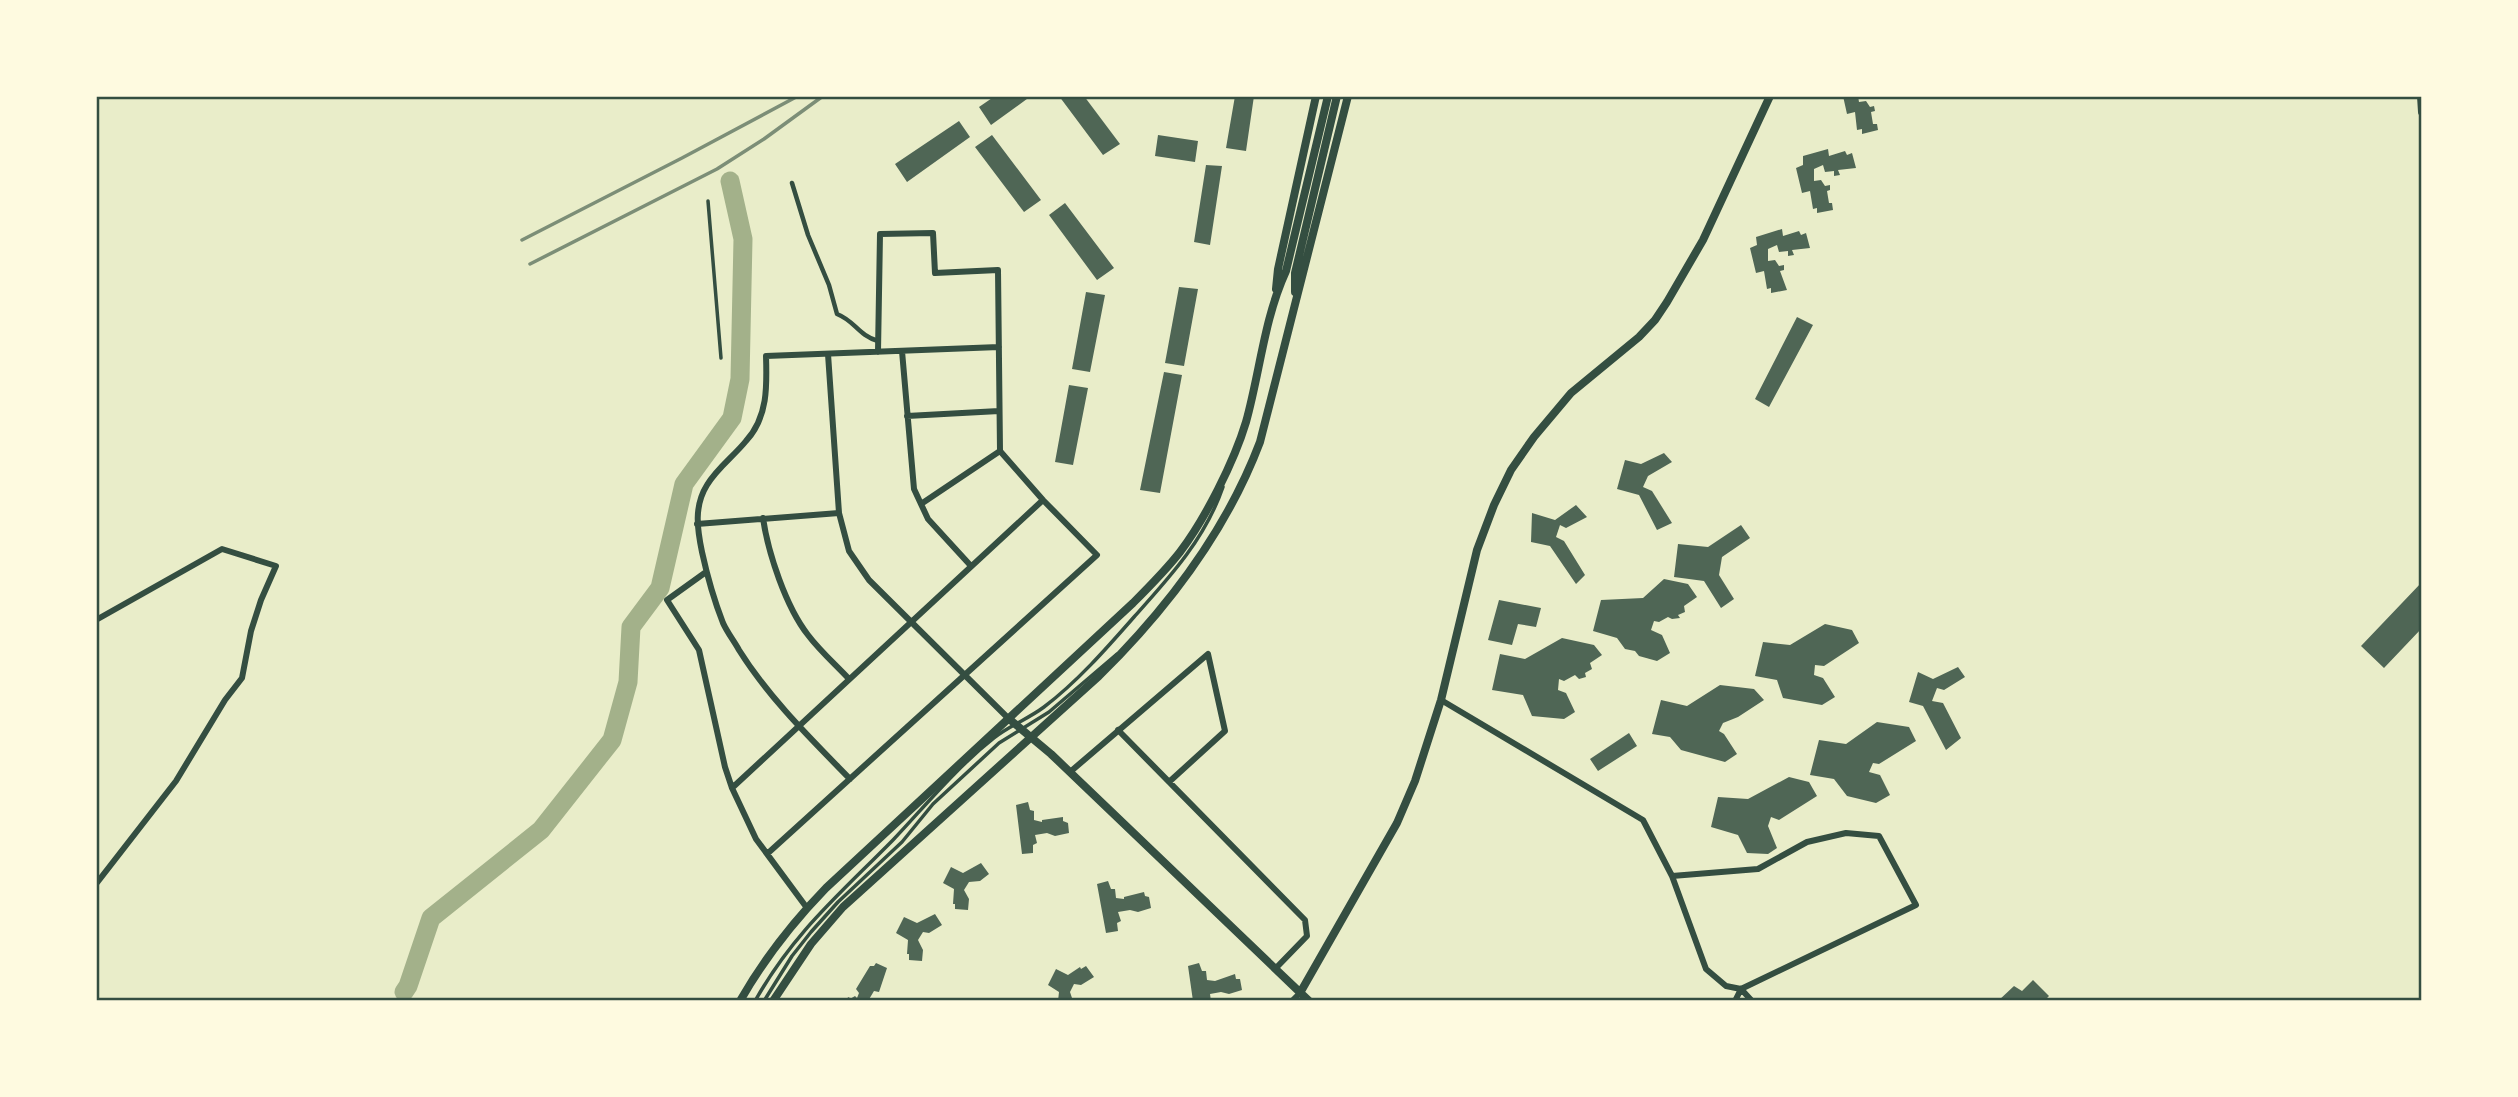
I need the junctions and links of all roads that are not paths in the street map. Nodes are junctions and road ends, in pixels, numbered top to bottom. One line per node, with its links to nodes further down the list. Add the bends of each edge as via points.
1 (1315, 96): 10 (street)
2 (1328, 96): 10 (street, via 1286,271)
3 (1337, 96): 11 (street, via 1295,273)
4 (1348, 96): 11 (street)
5 (1770, 96): 34 (street, via 1703,240 1667,302 1639,337 1571,393 1511,470 1477,550)
6 (2421, 96): 7 (street)
7 (2422, 112)
8 (792, 183): 12 (street, via 837,314 866,338)
9 (708, 201): 17 (lane)
10 (1276, 294): 20 (street)
11 (1295, 298): 31 (street, via 1247,477 1205,550)
12 (878, 341): 13 (street, via 880,234 933,233 935,272 998,270); 15 (street)
13 (999, 348): 14 (street); 18 (street)
14 (902, 351): 15 (street); 19 (street)
15 (878, 352): 16 (street)
16 (828, 354): 24 (street); 26 (street, via 766,356 764,410 746,442 706,485)
17 (721, 358)
18 (999, 411): 19 (street); 21 (street)
19 (907, 416): 23 (street, via 914,489)
20 (1237, 445): 35 (street, via 1202,519 1179,554 1133,603); 37 (lane, via 1209,522 1182,563 1104,651)
21 (1000, 451): 22 (street); 23 (street)
22 (1043, 500): 27 (street); 32 (street, via 1097,555)
23 (921, 504): 27 (street)
24 (839, 513): 25 (street); 30 (street, via 857,566)
25 (763, 519): 26 (street); 33 (street, via 782,585 807,634)
26 (697, 524): 28 (street)
27 (971, 566): 30 (street)
28 (706, 572): 36 (street, via 723,625 752,671); 43 (street, via 667,600 699,650)
29 (96, 620): 46 (street, via 222,549 276,566 251,631 242,678 176,781)
30 (911, 622): 32 (street); 33 (street)
31 (1130, 645): 37 (lane, via 1049,712); 39 (street)
32 (964, 675): 35 (street); 41 (street)
33 (849, 679): 36 (street)
34 (1441, 699): 45 (street, via 1643,820); 50 (street, via 1397,823)
35 (1008, 718): 37 (street); 47 (street)
36 (799, 726): 41 (street); 43 (street)
37 (1019, 727): 39 (street); 52 (lane, via 995,738 834,897 794,941); 53 (lane, via 933,804 902,842 838,902 792,956)
38 (1118, 730): 40 (street); 42 (street); 42 (street, via 1208,654 1225,731)
39 (1031, 736): 40 (street); 54 (street, via 843,907 805,952)
40 (1070, 772): 48 (street)
41 (850, 779): 44 (street)
42 (1169, 782): 48 (street, via 1305,920 1307,936)
43 (732, 788): 44 (street)
44 (767, 854): 47 (street)
45 (1672, 876): 49 (street, via 1706,969 1726,986); 49 (street, via 1758,869 1807,842 1846,833 1879,836 1916,905)
46 (96, 884)
47 (807, 908): 51 (street, via 770,953)
48 (1276, 969): 50 (street)
49 (1741, 989): 57 (street); 58 (street)
50 (1300, 992): 55 (street); 56 (street)
51 (740, 1001)
52 (755, 1001)
53 (764, 1001)
54 (773, 1001)
55 (1292, 1001)
56 (1309, 1001)
57 (1735, 1001)
58 (1752, 1001)

